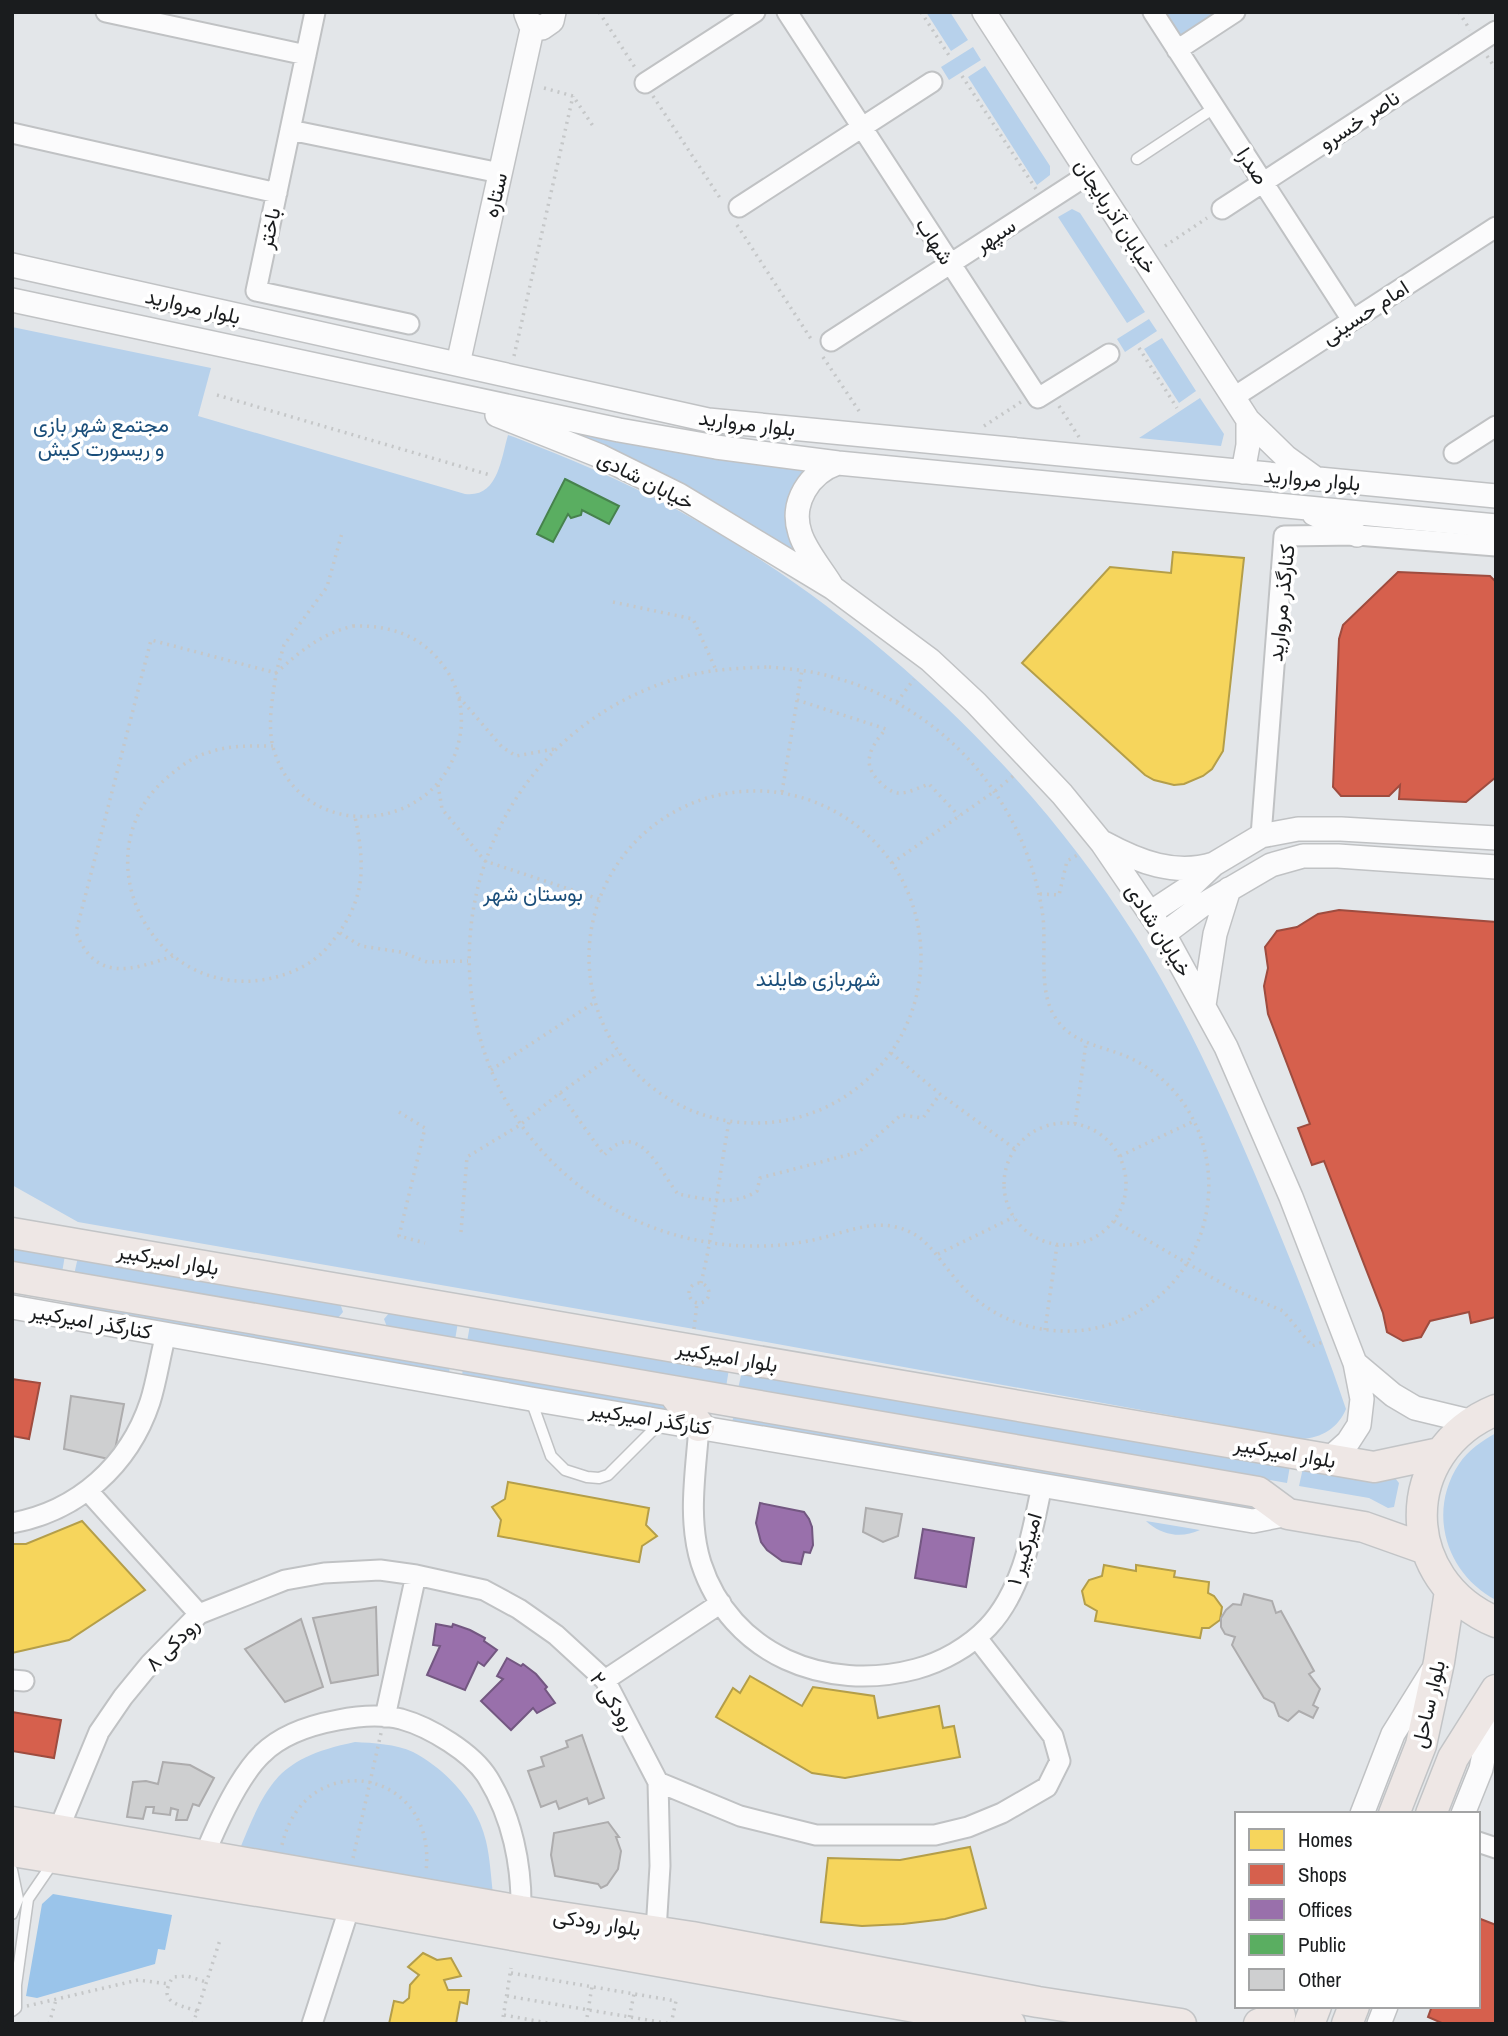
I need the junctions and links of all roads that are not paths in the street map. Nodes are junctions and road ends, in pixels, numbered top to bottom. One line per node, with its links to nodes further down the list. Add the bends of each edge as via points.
1 (106, 12): 12 (street)
2 (315, 12): 12 (street, باختر)
3 (554, 12): 9 (street, via 552,21 542,28)
4 (755, 12): 14 (street)
5 (787, 12): 16 (street, شهاب)
6 (984, 12): 21 (street, خیابان آذربایجان)
7 (1153, 12): 11 (street, صدرا)
8 (1235, 12): 11 (street)
9 (529, 19): 20 (street, ستاره)
10 (1496, 31): 22 (street, ناصر خسرو)
11 (1177, 50): 15 (street, صدرا)
12 (306, 55): 17 (street, باختر)
13 (932, 82): 16 (street)
14 (645, 83)
15 (1214, 108): 19 (lane); 22 (street, صدرا)
16 (862, 128): 24 (street); 27 (street, شهاب)
17 (290, 130): 20 (street); 23 (street, باختر)
18 (12, 134): 23 (street)
19 (1137, 159)
20 (500, 173): 36 (street, ستاره)
21 (1089, 174): 27 (street, سپهر); 38 (street, خیابان آذربایجان)
22 (1263, 182): 25 (street, ناصر خسرو); 31 (street, صدرا)
23 (277, 193): 32 (street, باختر, via 256,291)
24 (740, 207)
25 (1222, 209)
26 (1496, 227): 31 (street, امام حسینی)
27 (951, 264): 33 (street, سپهر); 35 (street, شهاب, via 1038,398)
28 (12, 265): 30 (street, بلوار مروارید)
29 (12, 300): 34 (street, بلوار مروارید)
30 (225, 314): 34 (street, via 215,319 210,329 214,340); 36 (street, بلوار مروارید)
31 (1352, 320): 38 (street, امام حسینی)
32 (409, 324)
33 (831, 341)
34 (225, 344): 37 (street, بلوار مروارید)
35 (1109, 354)
36 (457, 364): 41 (street, بلوار مروارید, via 708,420)
37 (449, 394): 43 (street, بلوار مروارید, via 667,439); 54 (street, خیابان شادی, via 640,475 717,516)
38 (1234, 397): 39 (street, خیابان آذربایجان)
39 (1248, 420): 44 (street); 45 (street, خیابان آذربایجان)
40 (1496, 426): 42 (street)
41 (1049, 453): 44 (street, بلوار مروارید); 46 (street, via 1038,457 1033,467 1036,478)
42 (1454, 453)
43 (838, 463): 46 (street, بلوار مروارید); 54 (street, خیابان شادی, via 809,482 797,521 806,546)
44 (1243, 472): 45 (street, بلوار مروارید)
45 (1315, 479): 47 (street, بلوار مروارید)
46 (1046, 483): 49 (street, بلوار مروارید)
47 (1426, 490): 48 (street, بلوار مروارید); 50 (street, via 1435,495 1439,506 1433,516)
48 (1496, 496)
49 (1302, 508): 50 (street, بلوار مروارید); 52 (street)
50 (1423, 519): 51 (street, بلوار مروارید)
51 (1496, 526)
52 (1357, 535): 53 (street, کنارگذر مروارید); 55 (street, کنارگذر مروارید, via 1284,536)
53 (1496, 546)
54 (833, 588): 57 (street, خیابان شادی, via 930,660 976,703)
55 (1261, 836): 56 (street, via 1298,829 1341,829); 58 (street)
56 (1496, 838)
57 (1098, 839): 58 (street, via 1159,866 1196,869); 62 (street, خیابان شادی)
58 (1214, 864): 61 (street)
59 (1496, 867): 60 (street, via 1303,856 1271,865)
60 (1229, 889): 61 (street); 64 (street, via 1215,934)
61 (1196, 896): 62 (street); 63 (street)
62 (1150, 914): 63 (street, خیابان شادی)
63 (1164, 933): 64 (street, خیابان شادی)
64 (1204, 1004): 71 (street, خیابان شادی, via 1246,1090)
65 (20, 1232): 67 (main road, بلوار امیرکبیر)
66 (12, 1277): 70 (main road, بلوار امیرکبیر)
67 (368, 1294): 70 (main road); 78 (main road, بلوار امیرکبیر)
68 (12, 1307): 69 (street, کنارگذر امیرکبیر)
69 (166, 1334): 73 (street, کنارگذر امیرکبیر); 80 (street, via 143,1420 120,1459)
70 (360, 1337): 72 (main road, بلوار امیرکبیر)
71 (1355, 1363): 74 (street, خیابان شادی, via 1415,1408); 78 (street, خیابان شادی, via 1362,1399 1359,1425)
72 (672, 1391): 76 (main road); 81 (main road, بلوار امیرکبیر, via 1258,1492)
73 (531, 1399): 75 (street, کنارگذر امیرکبیر); 75 (lane, via 551,1457 565,1470 587,1477 599,1478 616,1469)
74 (1484, 1416): 77 (main road)
75 (664, 1420): 76 (street, کنارگذر امیرکبیر)
76 (699, 1426): 79 (street, کنارگذر امیرکبیر); 86 (street, امیرکبیر ۱, via 693,1523 702,1565)
77 (1440, 1453): 78 (main road, بلوار امیرکبیر, via 1374,1467); 83 (main road, via 1424,1493 1421,1521)
78 (1329, 1459)
79 (1042, 1485): 81 (street, کنارگذر امیرکبیر, via 1253,1521); 89 (street, امیرکبیر ۱, via 1020,1572 1008,1600)
80 (88, 1491): 82 (street, via 53,1511); 87 (street)
81 (1288, 1514): 83 (main road, بلوار امیرکبیر, via 1364,1527)
82 (12, 1523)
83 (1426, 1549): 85 (main road)
84 (416, 1575): 87 (street, رودکی ۸, via 380,1570 285,1580); 91 (street, رودکی ۲, via 484,1590 556,1635); 94 (street)
85 (1450, 1591): 88 (main road, via 1471,1610); 90 (main road, بلوار ساحل)
86 (721, 1603): 89 (street, امیرکبیر ۱, via 746,1633 778,1656 814,1671 853,1677 928,1666); 91 (street)
87 (199, 1614): 101 (street, رودکی ۸, via 150,1664 99,1732)
88 (1496, 1622)
89 (977, 1638): 95 (street, via 1053,1736 1060,1761 1047,1787 1002,1813 935,1835 816,1835 740,1816)
90 (1439, 1662): 96 (street, via 1394,1734); 97 (main road, بلوار ساحل, via 1421,1745)
91 (605, 1680): 95 (street, رودکی ۲)
92 (1496, 1690): 98 (main road, بلوار ساحل, via 1453,1758)
93 (1496, 1698): 99 (street, via 1481,1769)
94 (385, 1717): 103 (street, via 355,1716 320,1723 288,1735 261,1755); 106 (street, via 438,1734 487,1775 514,1843)
95 (659, 1782): 110 (street, رودکی ۲)
96 (1363, 1812)
97 (1395, 1812)
98 (1432, 1812)
99 (1464, 1812)
100 (12, 1822): 101 (main road, بلوار رودکی)
101 (57, 1845): 102 (main road, بلوار رودکی); 103 (main road, بلوار رودکی); 105 (main road, بلوار رودکی); 109 (lane, via 28,1899)
102 (12, 1851)
103 (204, 1856): 106 (main road, بلوار رودکی)
104 (12, 1870): 107 (lane, via 18,1899)
105 (350, 1906): 112 (street); 113 (main road, بلوار رودکی)
106 (521, 1910): 110 (main road, بلوار رودکی)
107 (12, 1914)
108 (12, 1920): 109 (lane, via 23,1917)
109 (26, 1924): 111 (lane)
110 (656, 1931): 114 (main road, بلوار رودکی)
111 (14, 2009)
112 (312, 2024)
113 (1010, 2024)
114 (1181, 2024)

